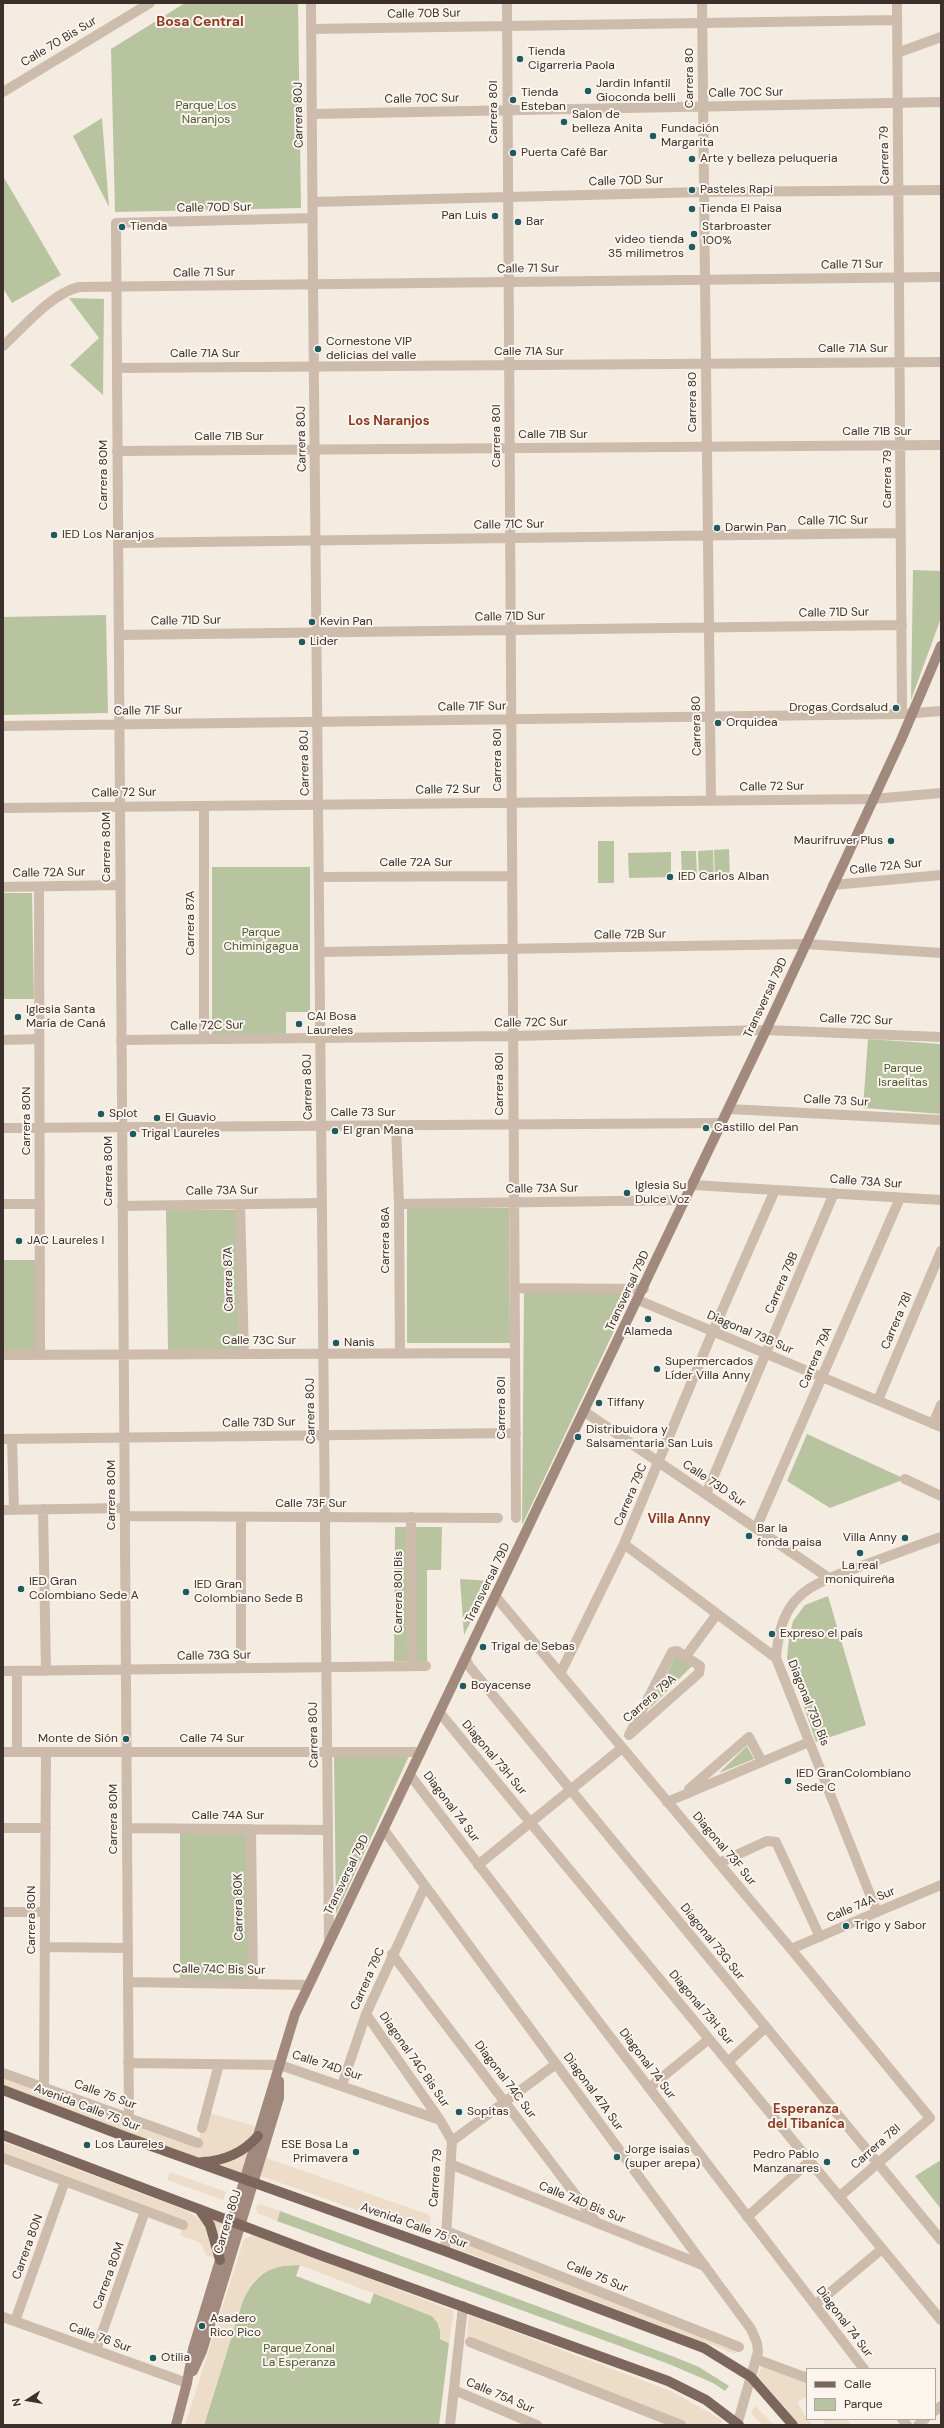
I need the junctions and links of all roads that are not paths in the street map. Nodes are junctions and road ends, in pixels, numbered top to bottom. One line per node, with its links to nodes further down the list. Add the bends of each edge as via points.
1 (150, 3): 12 (street, Calle 70 Bis Sur)
2 (310, 3): 9 (street, Carrera 80J)
3 (507, 3): 8 (street, Carrera 80I)
4 (702, 3): 7 (street, Carrera 80)
5 (897, 3): 6 (street, Carrera 79)
6 (897, 20): 7 (street, Calle 70B Sur); 11 (street, Carrera 79)
7 (702, 23): 8 (street, Calle 70B Sur); 15 (street, Carrera 80)
8 (507, 26): 9 (street, Calle 70B Sur); 16 (street, Carrera 80I)
9 (311, 29): 17 (street, Carrera 80J)
10 (941, 37): 11 (street)
11 (897, 53): 14 (street, Carrera 79)
12 (3, 92)
13 (941, 102): 14 (street, Calle 70C Sur)
14 (898, 103): 15 (street, Calle 70C Sur); 18 (street, Carrera 79)
15 (703, 106): 16 (street, Calle 70C Sur); 20 (street, Carrera 80)
16 (508, 110): 17 (street, Calle 70C Sur); 21 (street, Carrera 80I)
17 (312, 114): 22 (street, Carrera 80J)
18 (898, 190): 19 (street, Calle 70D Sur); 20 (street, Calle 70D Sur); 25 (street, Carrera 79)
19 (941, 190)
20 (704, 192): 21 (street, Calle 70D Sur); 27 (street, Carrera 80)
21 (508, 198): 22 (street, Calle 70D Sur); 28 (street, Carrera 80I)
22 (312, 202): 23 (street, Carrera 80J)
23 (313, 218): 24 (street, Calle 70D Sur); 29 (street, Carrera 80J)
24 (116, 223): 30 (street, Carrera 80M)
25 (899, 277): 26 (street, Calle 71 Sur); 27 (street, Calle 71 Sur); 32 (street, Carrera 79)
26 (941, 277)
27 (705, 280): 28 (street, Calle 71 Sur); 34 (street, Carrera 80)
28 (509, 282): 29 (street, Calle 71 Sur); 35 (street, Carrera 80I)
29 (313, 284): 30 (street, Calle 71 Sur); 36 (street, Carrera 80J)
30 (116, 286): 31 (street, Calle 71 Sur, via 79,287 64,291); 37 (street, Carrera 80M)
31 (3, 346)
32 (900, 362): 33 (street, Calle 71A Sur); 34 (street, Calle 71A Sur); 38 (street, Carrera 79)
33 (941, 362)
34 (706, 363): 35 (street, Calle 71A Sur); 40 (street, Carrera 80)
35 (509, 365): 36 (street, Calle 71A Sur); 41 (street, Carrera 80I)
36 (314, 366): 37 (street, Calle 71A Sur); 42 (street, Carrera 80J)
37 (117, 368): 43 (street, Carrera 80M)
38 (900, 445): 39 (street, Calle 71B Sur); 40 (street, Calle 71B Sur); 44 (street, Carrera 79)
39 (941, 445)
40 (706, 447): 41 (street, Calle 71B Sur); 45 (street, Carrera 80)
41 (510, 448): 42 (street, Calle 71B Sur); 46 (street, Carrera 80I)
42 (315, 450): 43 (street, Calle 71B Sur); 47 (street, Carrera 80J)
43 (117, 451): 48 (street, Carrera 80M)
44 (901, 533): 45 (street, Calle 71C Sur); 49 (street, Carrera 79)
45 (708, 535): 46 (street, Calle 71C Sur); 50 (street, Carrera 80)
46 (510, 538): 47 (street, Calle 71C Sur); 51 (street, Carrera 80I)
47 (316, 540): 48 (street, Calle 71C Sur); 52 (street, Carrera 80J)
48 (118, 543): 53 (street, Carrera 80M)
49 (902, 625): 50 (street, Calle 71D Sur); 56 (street, Carrera 79)
50 (709, 627): 51 (street, Calle 71D Sur); 57 (street, Carrera 80)
51 (511, 630): 52 (street, Calle 71D Sur); 58 (street, Carrera 80I)
52 (317, 632): 53 (street, Calle 71D Sur); 59 (street, Carrera 80J)
53 (118, 635): 60 (street, Carrera 80M)
54 (941, 646): 56 (main road, Transversal 79D)
55 (941, 711): 56 (street, Calle 71F Sur)
56 (907, 714): 57 (street, Calle 71F Sur); 63 (main road, Transversal 79D)
57 (710, 716): 58 (street, Calle 71F Sur); 64 (street, Carrera 80)
58 (511, 719): 59 (street, Calle 71F Sur); 65 (street, Carrera 80I)
59 (318, 722): 60 (street, Calle 71F Sur); 66 (street, Carrera 80J)
60 (119, 724): 61 (street, Calle 71F Sur); 67 (street, Carrera 80M)
61 (3, 726)
62 (941, 793): 63 (street, Calle 72 Sur)
63 (873, 799): 64 (street, Calle 72 Sur); 74 (main road, Transversal 79D)
64 (710, 801): 65 (street, Calle 72 Sur)
65 (512, 803): 66 (street, Calle 72 Sur); 71 (street, Carrera 80I)
66 (318, 804): 68 (street, Calle 72 Sur); 72 (street, Carrera 80J)
67 (120, 806): 68 (street, Calle 72 Sur); 69 (street, Calle 72 Sur); 73 (street, Carrera 80M)
68 (204, 806): 86 (street, Carrera 87A)
69 (3, 808)
70 (941, 875): 74 (street, Calle 72A Sur)
71 (512, 876): 72 (street, Calle 72A Sur); 78 (street, Carrera 80I)
72 (319, 877): 79 (street, Carrera 80J)
73 (120, 885): 76 (street, Calle 72A Sur); 88 (street, Carrera 80M)
74 (833, 885): 77 (main road, Transversal 79D)
75 (3, 887): 76 (street, Calle 72A Sur)
76 (39, 887): 85 (street, Carrera 80N)
77 (806, 944): 78 (street, Calle 72B Sur); 80 (street, Calle 72B Sur); 81 (main road, Transversal 79D)
78 (513, 950): 79 (street, Calle 72B Sur); 82 (street, Carrera 80I)
79 (320, 952): 84 (street, Carrera 80J)
80 (941, 953)
81 (766, 1030): 82 (street, Calle 72C Sur); 83 (street, Calle 72C Sur); 89 (main road, Transversal 79D)
82 (513, 1036): 84 (street, Calle 72C Sur); 92 (street, Carrera 80I)
83 (941, 1037)
84 (320, 1038): 86 (street, Calle 72C Sur); 94 (street, Carrera 80J)
85 (39, 1039): 87 (street); 97 (street, Carrera 80N)
86 (204, 1039): 88 (street, Calle 72C Sur)
87 (3, 1040)
88 (121, 1040): 95 (street, Carrera 80M)
89 (729, 1109): 90 (street, Calle 73 Sur); 91 (main road, Transversal 79D)
90 (941, 1120)
91 (722, 1123): 92 (street, Calle 73 Sur); 98 (main road, Transversal 79D)
92 (514, 1124): 93 (street, Calle 73 Sur); 104 (street, Carrera 80I)
93 (396, 1125): 94 (street, Calle 73 Sur); 109 (street, Carrera 86A)
94 (322, 1126): 95 (street, Calle 73 Sur); 105 (street, Carrera 80J)
95 (122, 1127): 97 (street, Calle 73 Sur); 110 (street, Carrera 80M)
96 (3, 1128): 97 (street, Calle 73 Sur)
97 (40, 1128): 107 (street, Carrera 80N)
98 (693, 1184): 99 (street, Calle 73A Sur); 102 (main road, Transversal 79D)
99 (775, 1190): 100 (street, Calle 73A Sur); 115 (street, Carrera 79C)
100 (834, 1194): 101 (street, Calle 73A Sur); 120 (street, Carrera 79B)
101 (900, 1198): 103 (street, Calle 73A Sur); 124 (street, Carrera 79A)
102 (686, 1200): 104 (street, Calle 73A Sur); 113 (main road, Transversal 79D)
103 (941, 1200)
104 (514, 1202): 109 (street, Calle 73A Sur); 112 (street, Carrera 80I)
105 (322, 1203): 108 (street, Calle 73A Sur); 118 (street, Carrera 80J)
106 (3, 1204): 107 (street)
107 (40, 1204): 122 (street, Carrera 80N)
108 (240, 1204): 110 (street, Calle 73A Sur); 117 (street, Carrera 87A)
109 (399, 1204): 119 (street, Carrera 86A)
110 (122, 1206): 123 (street, Carrera 80M)
111 (941, 1251): 125 (street, Carrera 78I)
112 (515, 1288): 113 (street); 116 (street, Carrera 80I)
113 (644, 1289): 114 (main road, Transversal 79D)
114 (638, 1300): 115 (street, Diagonal 73B Sur); 127 (main road, Transversal 79D)
115 (712, 1331): 120 (street, Diagonal 73B Sur); 133 (street, Carrera 79C)
116 (515, 1353): 119 (street, Calle 73C Sur); 129 (street, Carrera 80I)
117 (244, 1354): 118 (street, Calle 73C Sur); 123 (street, Calle 73C Sur)
118 (324, 1354): 119 (street, Calle 73C Sur); 130 (street, Carrera 80J)
119 (400, 1354)
120 (766, 1354): 124 (street, Diagonal 73B Sur); 135 (street, Carrera 79B)
121 (3, 1355): 122 (street, Calle 73C Sur)
122 (40, 1355): 123 (street, Calle 73C Sur)
123 (124, 1355): 131 (street, Carrera 80M)
124 (822, 1377): 125 (street, Diagonal 73B Sur); 146 (street, Carrera 79A)
125 (878, 1400): 128 (street, Diagonal 73B Sur)
126 (941, 1405): 128 (street)
127 (585, 1412): 133 (street, Calle 73D Sur); 150 (main road, Transversal 79D)
128 (937, 1426)
129 (516, 1434): 130 (street, Calle 73D Sur); 145 (street, Carrera 80I)
130 (324, 1436): 131 (street, Calle 73D Sur); 142 (street, Carrera 80J)
131 (124, 1438): 132 (street, Calle 73D Sur); 140 (street, Carrera 80M)
132 (8, 1439): 139 (street)
133 (659, 1462): 135 (street, Calle 73D Sur); 148 (street, Carrera 79C)
134 (905, 1479): 136 (street)
135 (706, 1494): 146 (street, Calle 73D Sur)
136 (941, 1496)
137 (43, 1509): 139 (street, Calle 73F Sur); 140 (street, Calle 73F Sur); 162 (street)
138 (3, 1510): 139 (street, Calle 73F Sur)
139 (14, 1510)
140 (125, 1512): 141 (street, Calle 73F Sur); 159 (street, Carrera 80M)
141 (240, 1517): 142 (street, Calle 73F Sur); 158 (street)
142 (325, 1517): 143 (street, Calle 73F Sur); 157 (street, Carrera 80J)
143 (411, 1517): 144 (street, Calle 73F Sur); 155 (street, Carrera 80I Bis)
144 (498, 1518)
145 (516, 1518)
146 (756, 1528): 149 (street, Calle 73D Sur)
147 (941, 1537): 149 (street)
148 (624, 1544): 151 (street, Diagonal 73D Bis); 163 (street, Carrera 79C)
149 (829, 1578): 153 (street, via 814,1584 791,1605 782,1621 777,1638)
150 (496, 1597): 154 (main road, Transversal 79D); 163 (street, Diagonal 73F Sur)
151 (717, 1614): 152 (street); 153 (street, Diagonal 73D Bis)
152 (686, 1656): 152 (street, Carrera 79A, via 677,1651 672,1652 629,1735 699,1673 700,1666)
153 (776, 1658): 165 (street, Diagonal 73D Bis)
154 (466, 1659): 164 (main road, Transversal 79D); 175 (street, Diagonal 73G Sur, via 469,1666)
155 (412, 1666): 156 (street, Calle 73G Sur); 157 (street, Calle 73G Sur)
156 (426, 1666)
157 (327, 1667): 158 (street, Calle 73G Sur); 171 (street, Carrera 80J)
158 (241, 1668): 159 (street, Calle 73G Sur)
159 (126, 1670): 162 (street, Calle 73G Sur); 170 (street, Carrera 80M)
160 (3, 1671): 161 (street, Calle 73G Sur)
161 (17, 1671): 162 (street, Calle 73G Sur); 168 (street)
162 (46, 1671)
163 (560, 1674): 166 (street, Diagonal 73F Sur)
164 (440, 1713): 172 (main road, Transversal 79D); 178 (street, Diagonal 73H Sur)
165 (809, 1742): 173 (street); 191 (street, Diagonal 73D Bis)
166 (622, 1748): 175 (street); 177 (street, Diagonal 73F Sur)
167 (3, 1752): 168 (street, Calle 74 Sur)
168 (17, 1752): 169 (street, Calle 74 Sur)
169 (46, 1752): 170 (street, Calle 74 Sur); 180 (street, Carrera 80N)
170 (126, 1752): 171 (street, Calle 74 Sur); 181 (street, Carrera 80M)
171 (327, 1752): 172 (street, Calle 74 Sur); 183 (street, Carrera 80J)
172 (421, 1752): 174 (main road, Transversal 79D)
173 (762, 1762): 176 (street); 176 (street, via 749,1737)
174 (410, 1775): 184 (main road, Transversal 79D); 186 (street, Diagonal 74 Sur)
175 (571, 1790): 178 (street); 202 (street, Diagonal 73G Sur)
176 (683, 1794): 177 (street)
177 (667, 1802): 185 (street, Diagonal 73F Sur)
178 (530, 1823): 186 (street); 203 (street, Diagonal 73H Sur)
179 (3, 1828): 180 (street)
180 (46, 1828): 190 (street, Carrera 80N)
181 (127, 1828): 182 (street, Calle 74A Sur); 195 (street, Carrera 80M)
182 (251, 1829): 183 (street, Calle 74A Sur); 199 (street, Carrera 80K)
183 (328, 1830): 193 (street, Carrera 80J)
184 (384, 1830): 188 (street, Diagonal 47A Sur); 193 (main road, Transversal 79D)
185 (719, 1863): 192 (street, via 772,1840 776,1842); 196 (street, Diagonal 73F Sur)
186 (478, 1865): 212 (street, Diagonal 74 Sur)
187 (941, 1885): 191 (street, Calle 74A Sur)
188 (425, 1886): 197 (street, Carrera 79C); 207 (street, Diagonal 47A Sur)
189 (3, 1912): 190 (street)
190 (45, 1912): 194 (street, Carrera 80N)
191 (878, 1912): 192 (street, Calle 74A Sur)
192 (820, 1937): 196 (street, Calle 74A Sur)
193 (329, 1943): 200 (main road, Carrera 80J)
194 (45, 1947): 195 (street); 211 (street, Carrera 80N)
195 (128, 1948): 198 (street, Carrera 80M)
196 (791, 1949): 216 (street, Diagonal 73F Sur)
197 (392, 1954): 201 (street, Carrera 79C); 214 (street, Diagonal 74C Sur)
198 (128, 1982): 199 (street, Calle 74C Bis Sur); 205 (street, Carrera 80M)
199 (253, 1984): 200 (street, Calle 74C Bis Sur)
200 (309, 1985): 208 (main road, Carrera 80J, via 289,2028)
201 (366, 2014): 210 (street, Carrera 79C); 217 (street, Diagonal 74C Bis Sur)
202 (766, 2027): 204 (street); 226 (street, Diagonal 73G Sur)
203 (709, 2039): 204 (street, Diagonal 73H Sur); 212 (street)
204 (728, 2062): 225 (street, Diagonal 73H Sur)
205 (128, 2063): 206 (street, Calle 74D Sur); 215 (street, Carrera 80M)
206 (219, 2064): 208 (street, Calle 74D Sur); 218 (street)
207 (556, 2064): 214 (street, Carrera 79); 242 (street, Diagonal 47A Sur)
208 (280, 2065): 210 (street, Calle 74D Sur); 220 (main road, Carrera 80J); 228 (main road, Carrera 80J, via 279,2098)
209 (3, 2073): 211 (street, Calle 75 Sur)
210 (342, 2085): 217 (street, Calle 74D Sur)
211 (44, 2087): 215 (street, Calle 75 Sur)
212 (649, 2088): 233 (street, Diagonal 74 Sur)
213 (3, 2090): 224 (main road, Avenida Calle 75 Sur)
214 (505, 2102): 221 (street, Carrera 79); 234 (street, Diagonal 74C Sur)
215 (129, 2118): 222 (street, Calle 75 Sur)
216 (930, 2118): 226 (street, Carrera 78I)
217 (440, 2120): 221 (street, Diagonal 74C Bis Sur)
218 (202, 2128)
219 (3, 2135): 231 (main road)
220 (258, 2136): 224 (main road, via 247,2148 228,2158); 228 (main road, Carrera 80J)
221 (452, 2141): 227 (street, Carrera 79)
222 (198, 2143)
223 (3, 2158): 229 (street)
224 (198, 2162): 228 (main road, Avenida Calle 75 Sur)
225 (810, 2162): 230 (street, Diagonal 73H Sur); 233 (street)
226 (878, 2163): 230 (street, Carrera 78I); 238 (street, Diagonal 73G Sur)
227 (450, 2164): 234 (street, Calle 74D Bis Sur); 237 (street, Carrera 79)
228 (249, 2181): 235 (main road, Carrera 80J); 240 (main road, Avenida Calle 75 Sur)
229 (65, 2182): 232 (street); 247 (street, Carrera 80N)
230 (839, 2197): 239 (street, Diagonal 73H Sur)
231 (199, 2209): 235 (main road); 241 (main road, via 210,2225)
232 (146, 2211): 236 (street); 250 (street, Carrera 80M)
233 (747, 2217): 243 (street, Diagonal 74 Sur)
234 (597, 2222): 242 (street, Calle 74D Bis Sur)
235 (236, 2223): 241 (main road, Carrera 80J); 244 (main road); 255 (main road, Carrera 80J, via 202,2351)
236 (183, 2225)
237 (446, 2231): 240 (street, Carrera 79); 249 (street, Calle 75 Sur)
238 (941, 2240)
239 (882, 2249): 243 (street); 246 (street, Diagonal 73H Sur)
240 (445, 2250): 253 (main road, Avenida Calle 75 Sur, via 704,2348)
241 (220, 2260): 255 (main road, Carrera 80J, via 193,2349)
242 (705, 2266): 251 (street, Diagonal 47A Sur, via 751,2329 758,2347)
243 (815, 2305): 252 (street, Diagonal 74 Sur)
244 (463, 2306): 256 (street); 261 (main road, via 668,2380 706,2400)
245 (3, 2317): 247 (street, Calle 76 Sur)
246 (941, 2320)
247 (15, 2321): 250 (street, Calle 76 Sur)
248 (470, 2342): 260 (street)
249 (739, 2347)
250 (96, 2350): 255 (street, Calle 76 Sur)
251 (756, 2359): 253 (street, Diagonal 47A Sur); 254 (street)
252 (863, 2368)
253 (751, 2377): 261 (street, Diagonal 47A Sur); 262 (main road, Avenida Calle 75 Sur)
254 (806, 2378)
255 (187, 2384): 257 (main road, Carrera 80J)
256 (454, 2390): 258 (street); 259 (street, Calle 75A Sur)
257 (176, 2425)
258 (450, 2425)
259 (537, 2425)
260 (681, 2425)
261 (738, 2425)
262 (793, 2425)

